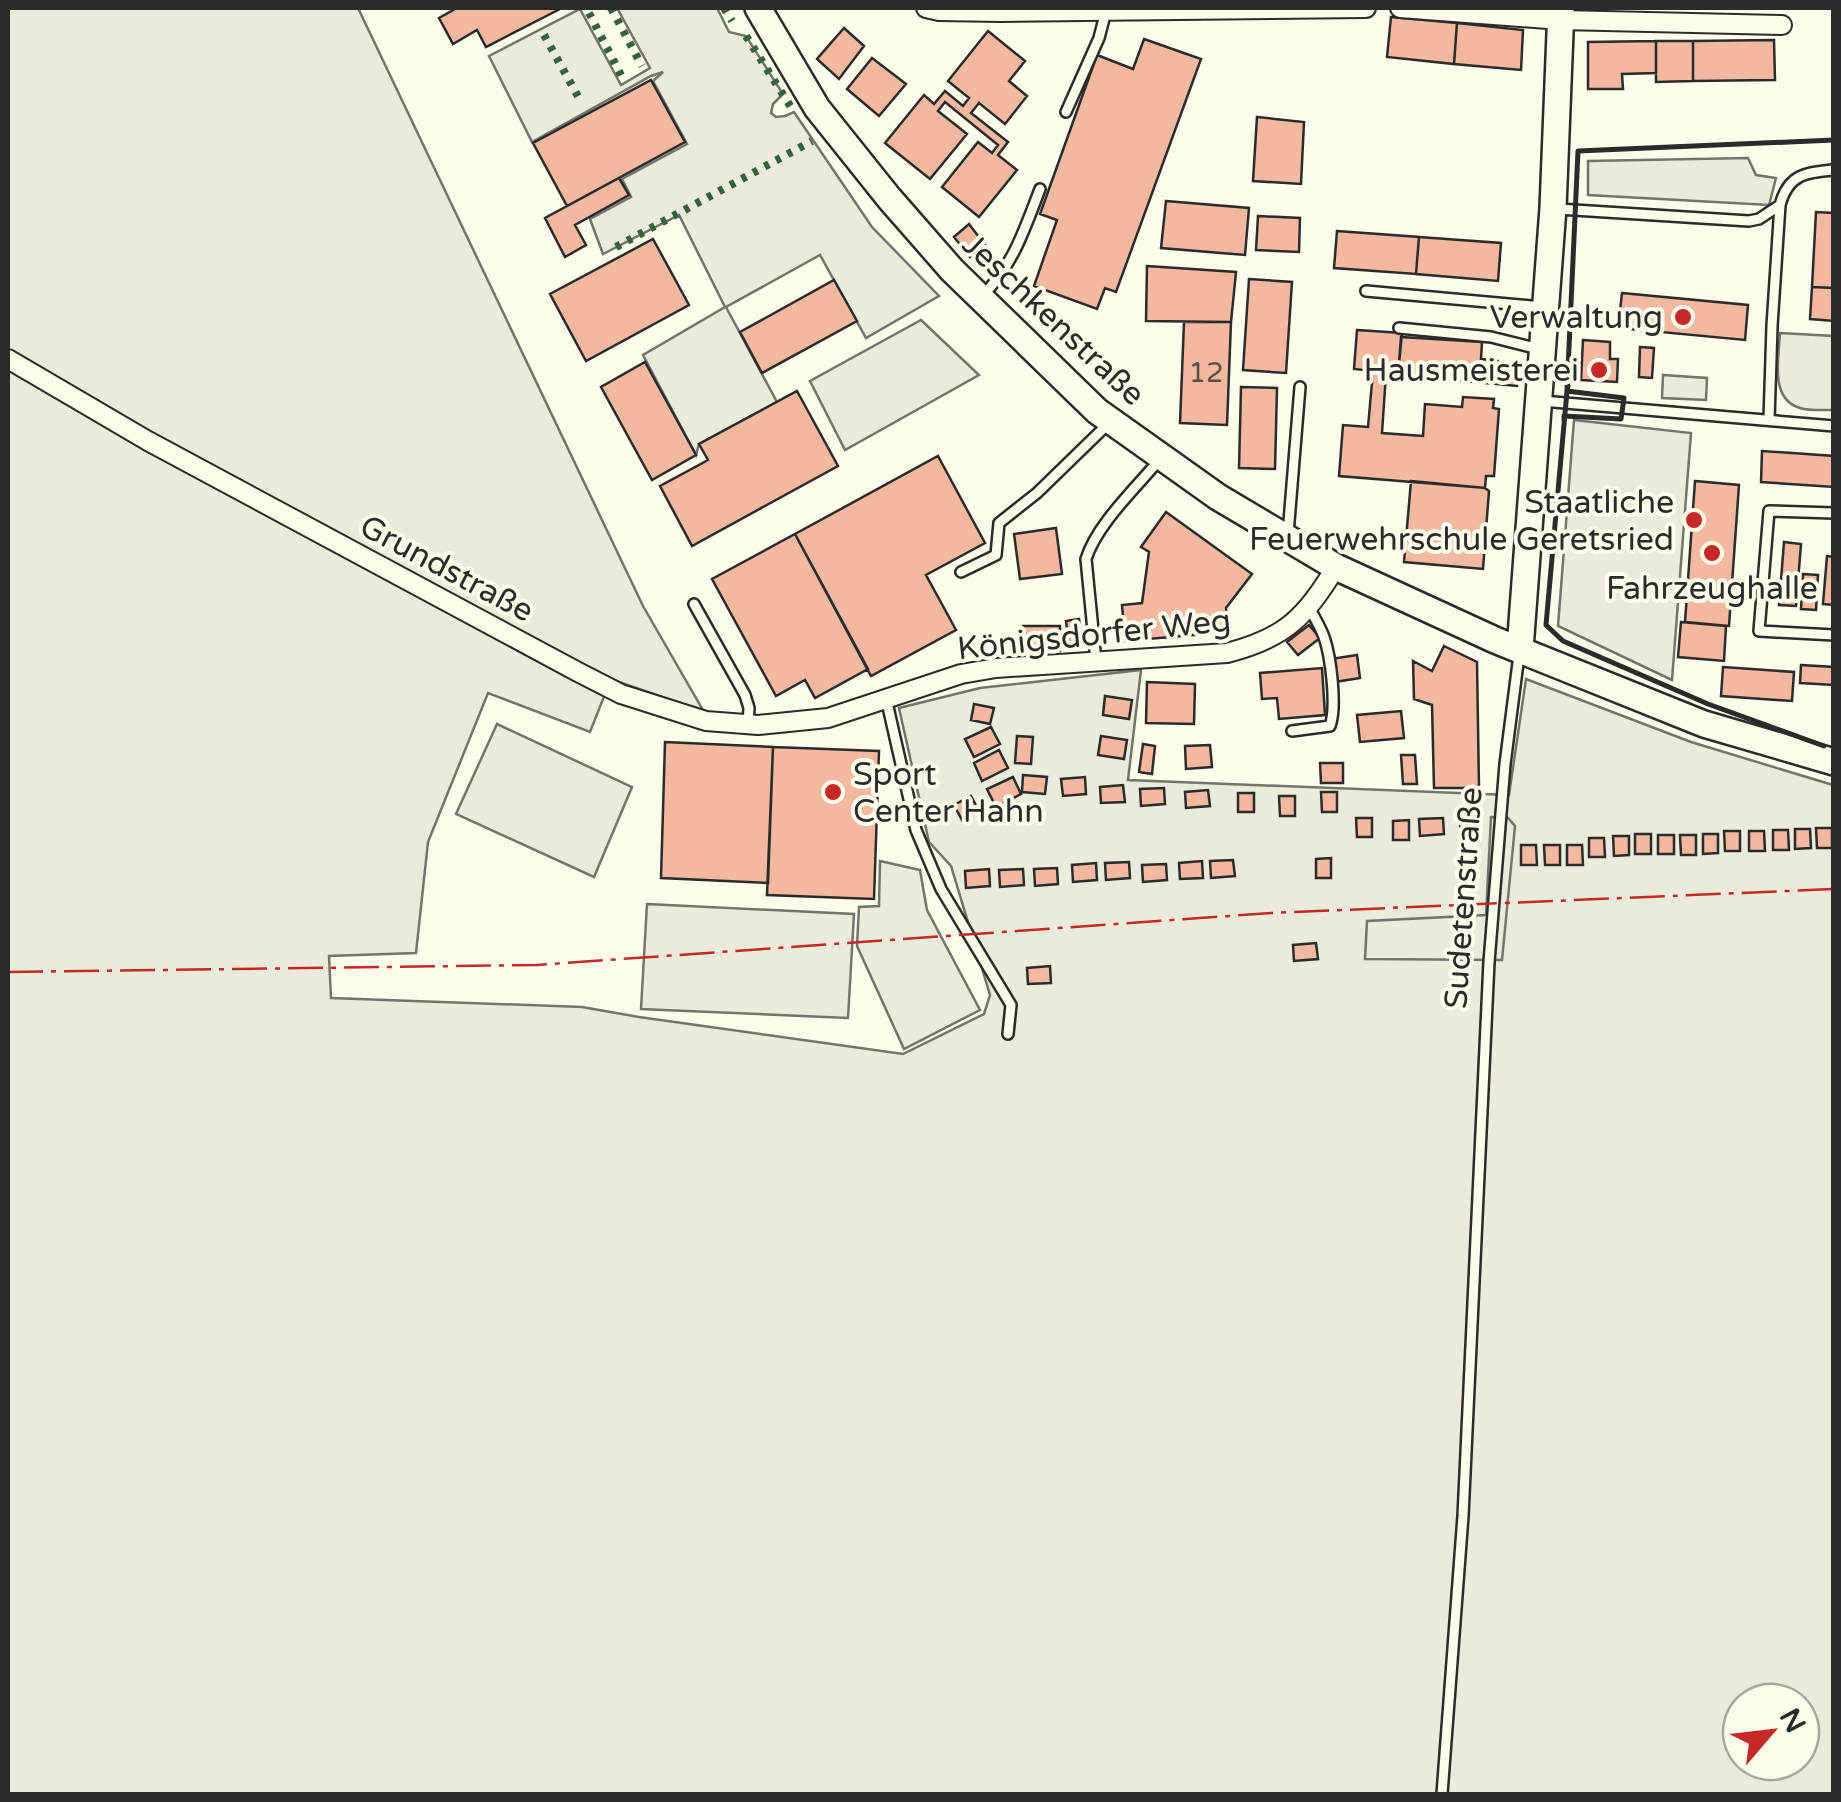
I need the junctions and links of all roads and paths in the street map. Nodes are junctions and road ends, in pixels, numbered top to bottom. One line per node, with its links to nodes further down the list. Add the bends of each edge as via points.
1 (758, 8): 16 (street, Jeschkenstraße, via 817,108)
2 (926, 8): 6 (street)
3 (1366, 8): 5 (street)
4 (1400, 8): 8 (street)
5 (1192, 9): 7 (street)
6 (1001, 10): 7 (street)
7 (1106, 11): 10 (lane)
8 (1561, 14): 9 (street); 14 (street, Sudetenstraße)
9 (1782, 24)
10 (1066, 112)
11 (1834, 170): 13 (lane, via 1801,175 1784,190)
12 (1040, 189): 16 (lane, via 1011,262)
13 (1780, 205): 14 (lane, via 1750,221); 24 (lane)
14 (1553, 208): 17 (street, Sudetenstraße)
15 (1366, 291): 17 (lane)
16 (980, 298): 23 (street, Jeschkenstraße)
17 (1545, 308): 19 (street, Sudetenstraße)
18 (1398, 328): 19 (lane, via 1491,336)
19 (1542, 349): 22 (street, Sudetenstraße)
20 (8, 359): 37 (street, Grundstraße, via 621,694 706,721)
21 (1300, 387): 28 (lane)
22 (1538, 400): 24 (lane); 34 (street, Sudetenstraße)
23 (1110, 420): 26 (street, Jeschkenstraße); 30 (lane, via 999,523 996,555)
24 (1768, 420): 25 (lane)
25 (1834, 426)
26 (1162, 457): 28 (street, Jeschkenstraße); 35 (lane, via 1111,517 1086,559)
27 (1834, 513): 33 (lane, via 1769,511 1758,631)
28 (1288, 538): 29 (street, Jeschkenstraße)
29 (1336, 567): 32 (street, Königsdorfer Weg); 34 (street, Jeschkenstraße)
30 (961, 572)
31 (694, 604): 37 (lane, via 745,695)
32 (1309, 607): 35 (street, Königsdorfer Weg, via 1257,646); 38 (lane, via 1327,648 1334,716 1330,726)
33 (1834, 636)
34 (1520, 650): 39 (street, Jeschkenstraße, via 1704,724); 41 (lane, Sudetenstraße, via 1489,962 1463,1516)
35 (1096, 662): 36 (street, Königsdorfer Weg, via 961,674)
36 (886, 698): 37 (street, Grundstraße, via 828,718); 40 (lane, via 916,830 942,889 1012,1006)
37 (748, 724)
38 (1292, 731)
39 (1834, 762)
40 (1008, 1034)
41 (1442, 1794)

